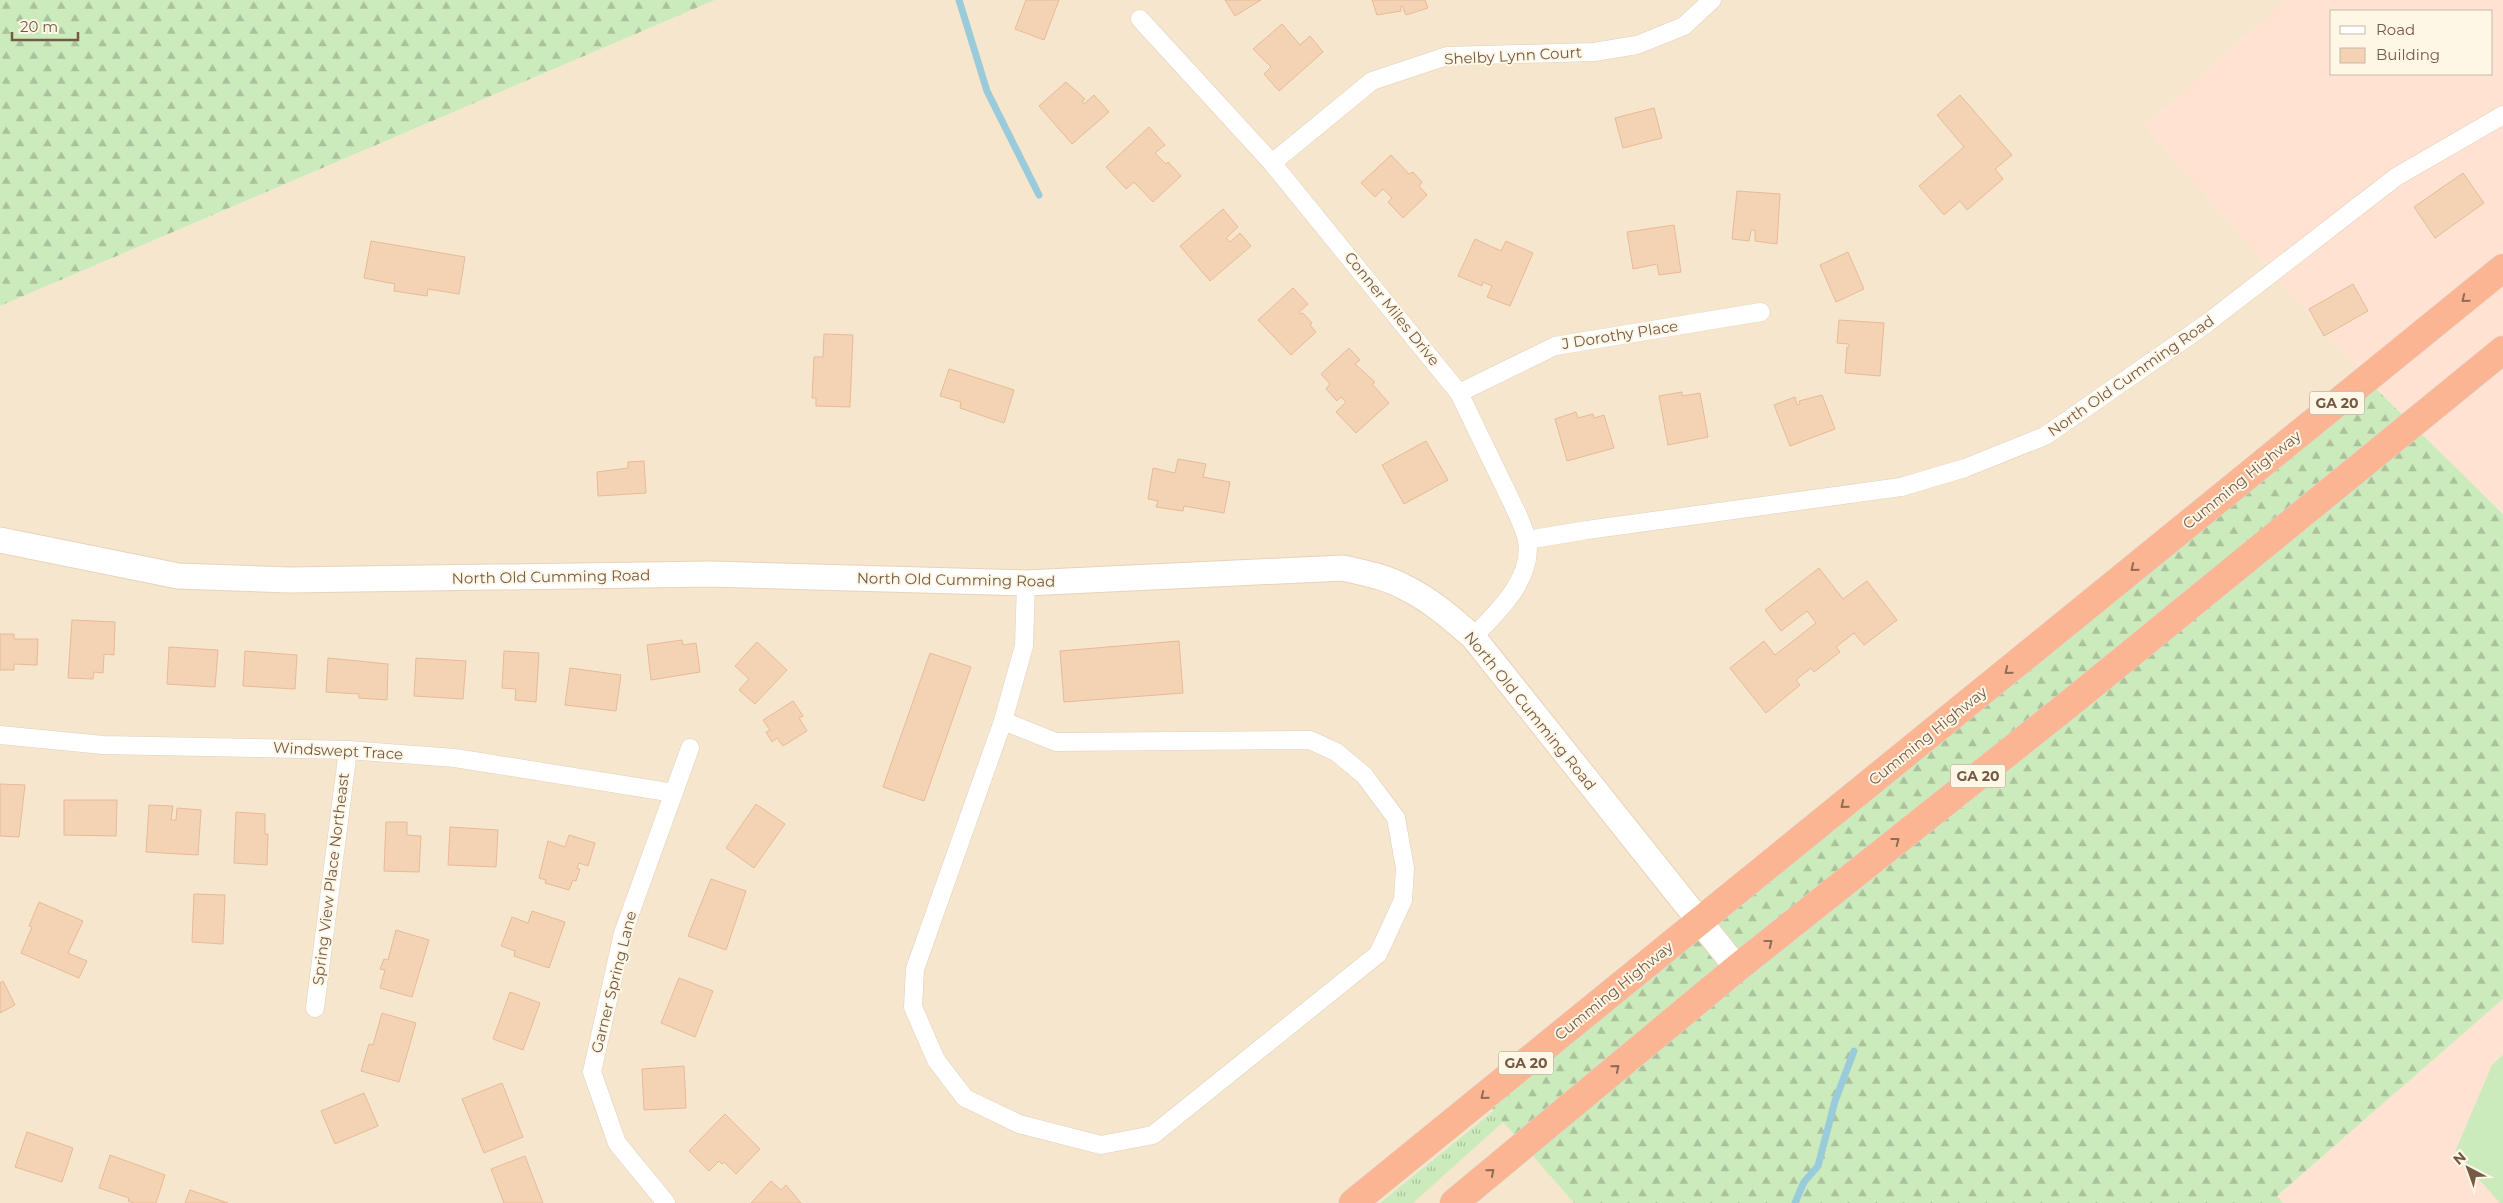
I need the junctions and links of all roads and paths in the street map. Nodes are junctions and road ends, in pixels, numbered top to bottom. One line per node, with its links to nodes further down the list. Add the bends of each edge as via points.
1 (1712, 0): 4 (street, Shelby Lynn Court, via 1684,26 1636,45 1594,52 1447,56 1372,81)
2 (1140, 19): 4 (street, Conner Miles Drive)
3 (2503, 115): 10 (street, North Old Cumming Road, via 2396,177 2206,324 2045,436 1965,468 1901,487)
4 (1272, 163): 8 (street, Conner Miles Drive)
5 (2503, 268): 18 (highway, Cumming Highway / GA 20, one-way to 18)
6 (1760, 312): 8 (street, J Dorothy Place, via 1555,346)
7 (2503, 350): 19 (highway, GA 20, one-way to 7, via 2068,704)
8 (1459, 393): 10 (street, Conner Miles Drive)
9 (0, 540): 11 (street, North Old Cumming Road, via 178,576 289,580 710,574)
10 (1527, 540): 12 (street, Conner Miles Drive, via 1527,560 1518,582 1504,604)
11 (1026, 583): 12 (street, North Old Cumming Road, via 1343,568 1406,587 1437,607); 13 (street, via 1024,646)
12 (1473, 637): 18 (street, North Old Cumming Road)
13 (1003, 721): 13 (street, via 915,968 912,1007 936,1060 965,1098 1019,1124 1101,1145 1153,1135 1378,954 1403,900 1405,868 1396,818 1364,775 1336,752 1310,740 1056,742)
14 (0, 735): 16 (street, Windswept Trace, via 103,745)
15 (690, 748): 17 (street, Garner Spring Lane)
16 (348, 750): 17 (street, Windswept Trace, via 455,758); 20 (street, Spring View Place Northeast)
17 (674, 793): 21 (street, Garner Spring Lane, via 623,933 592,1072 617,1143)
18 (1699, 923): 19 (street, North Old Cumming Road); 22 (highway, Cumming Highway / GA 20, one-way to 22)
19 (1736, 968): 23 (highway, GA 20, one-way to 19)
20 (315, 1008)
21 (666, 1203)
22 (1352, 1203)
23 (1454, 1203)

